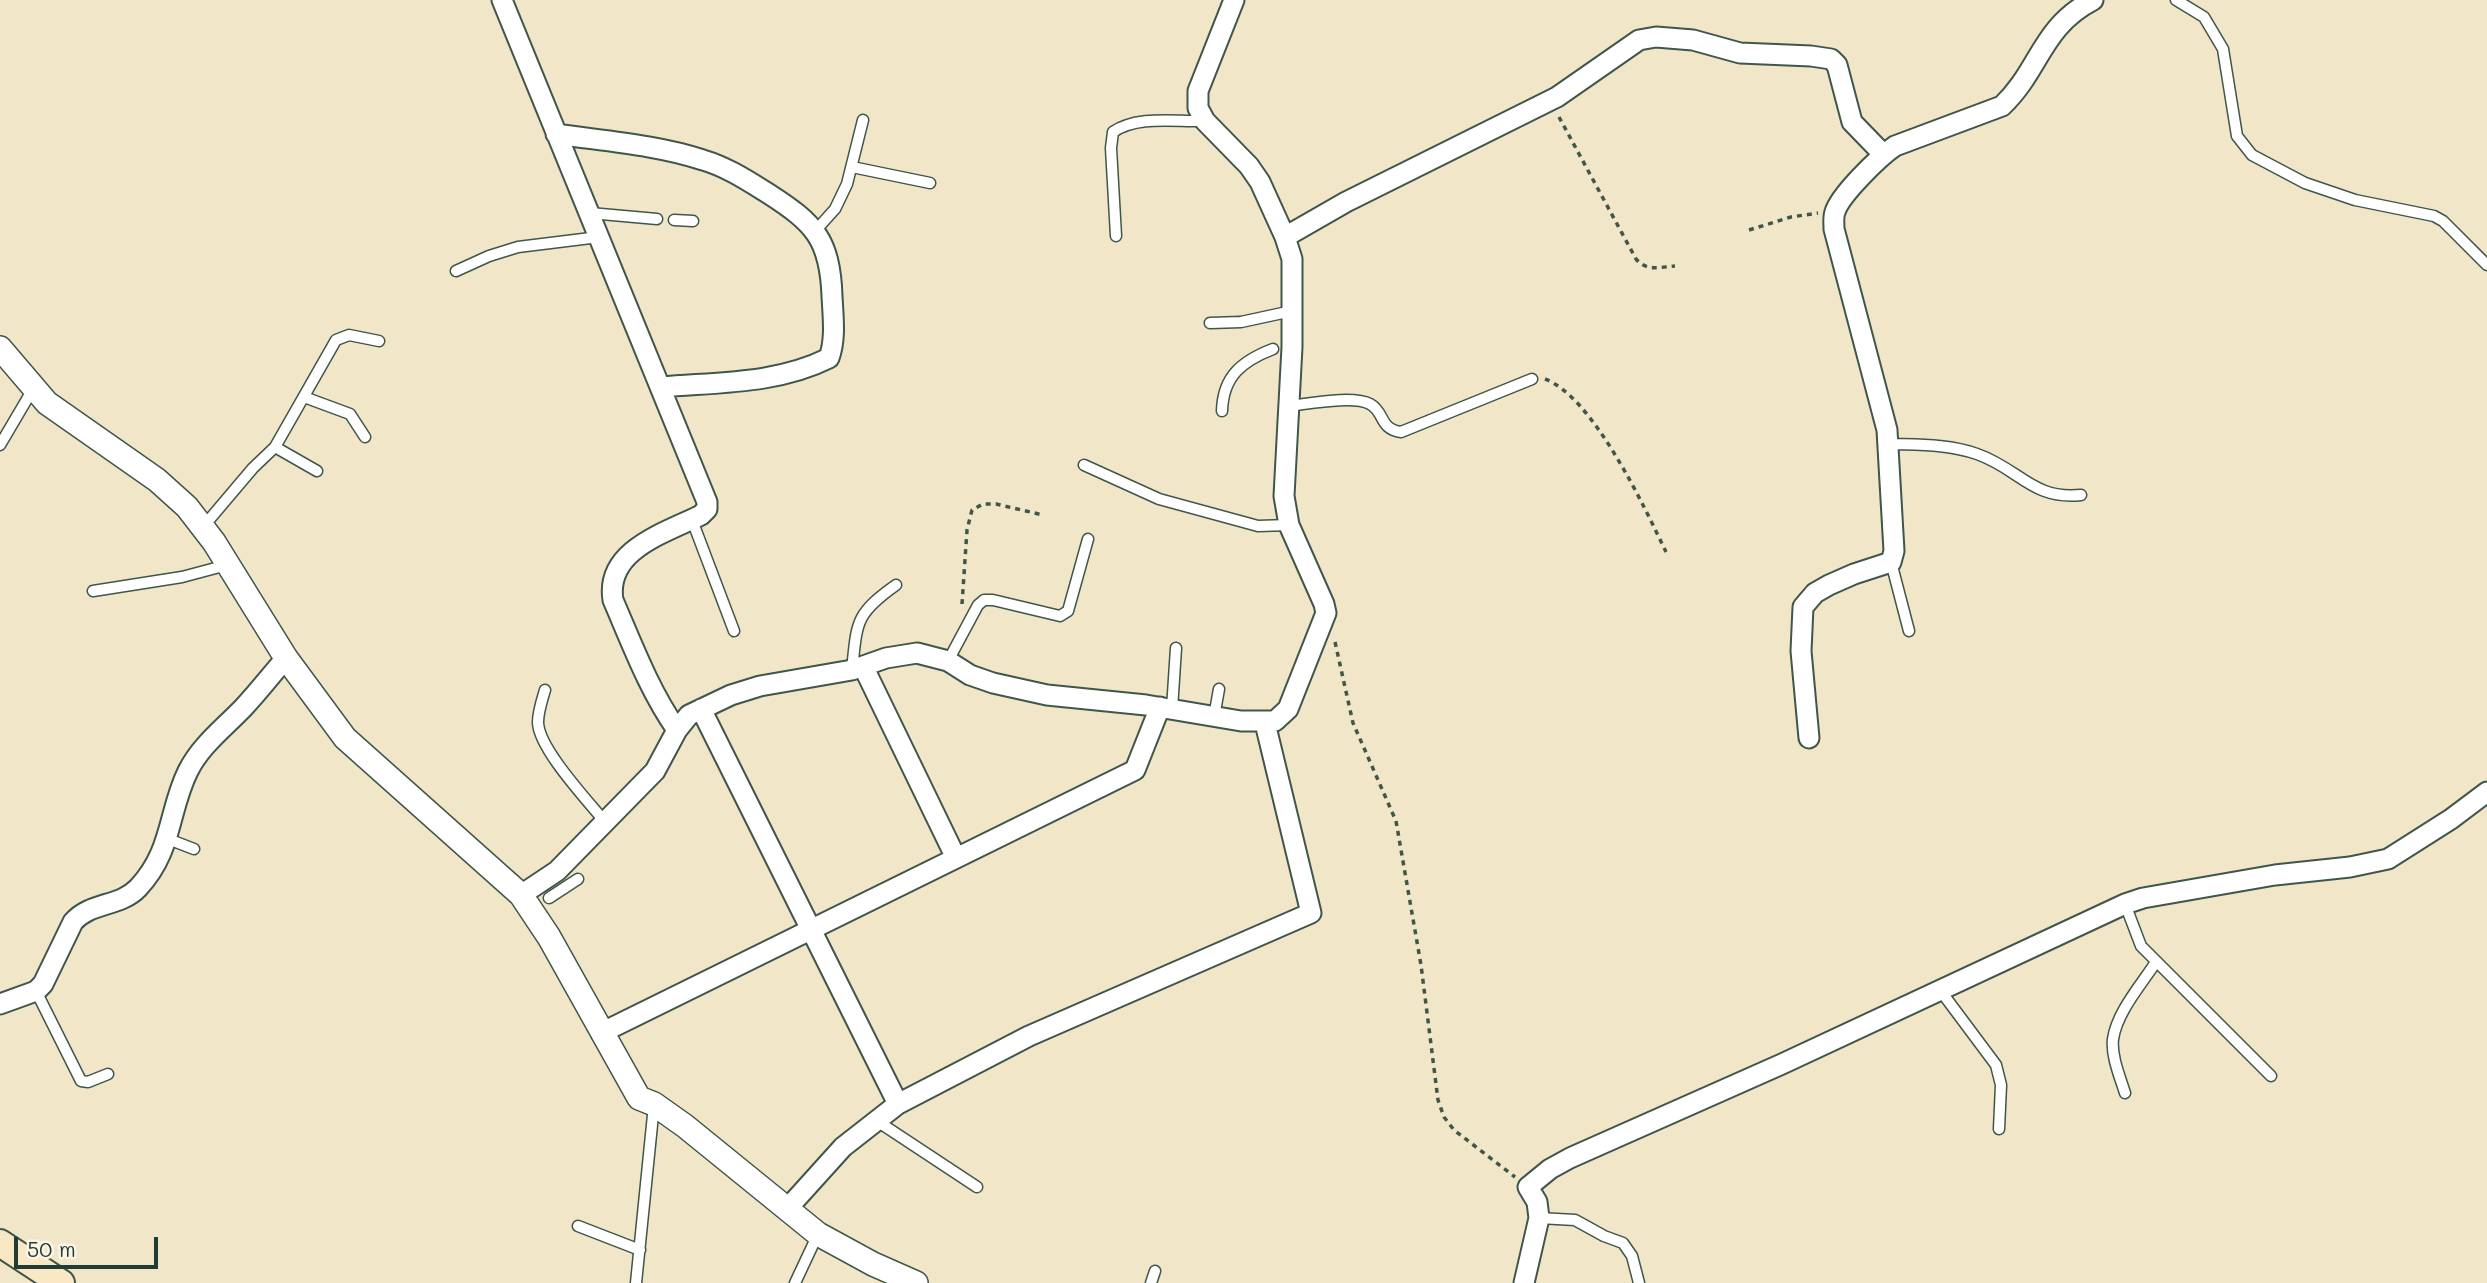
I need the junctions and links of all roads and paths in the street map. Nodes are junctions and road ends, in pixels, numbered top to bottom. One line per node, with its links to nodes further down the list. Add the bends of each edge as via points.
1 (502, 0): 8 (street)
2 (1234, 0): 7 (street, via 1198,91 1198,108)
3 (2093, 0): 9 (street, via 2048,38 2002,106)
4 (2176, 0): 22 (lane, via 2204,17 2223,49 2238,136 2252,155 2305,183 2355,200 2434,216)
5 (1550, 100): 9 (street, via 1639,40 1656,37 1693,40 1740,53 1831,59 1852,122); 21 (street); 23 (path, via 1636,259 1650,268)
6 (863, 120): 10 (lane)
7 (1205, 121): 19 (lane, via 1142,122 1113,132); 21 (street, via 1249,166)
8 (556, 134): 12 (street); 17 (street, via 703,160 755,185)
9 (1883, 154): 13 (street, via 1840,201)
10 (852, 167): 11 (lane); 17 (lane, via 835,209)
11 (930, 183)
12 (590, 212): 14 (lane); 20 (street)
13 (1834, 214): 18 (path, via 1791,217); 37 (street, via 1834,229)
14 (657, 219)
15 (674, 220): 16 (lane)
16 (693, 222)
17 (816, 230): 31 (street, via 832,288 834,346 829,358 779,377)
18 (1749, 230)
19 (1116, 236)
20 (600, 237): 24 (lane, via 518,247); 31 (street)
21 (1285, 237): 25 (street, via 1292,259)
22 (2487, 265)
23 (1675, 266)
24 (456, 271)
25 (1292, 311): 26 (lane); 29 (street)
26 (1210, 323)
27 (379, 341): 33 (lane, via 349,335 336,340)
28 (0, 348): 32 (street)
29 (1284, 348): 34 (street); 35 (lane, via 1253,359 1237,371 1226,383)
30 (1532, 379): 34 (lane, via 1401,432 1385,426 1368,402); 48 (path, via 1554,383 1591,421 1635,488)
31 (662, 387): 44 (street, via 707,502 707,509)
32 (33, 388): 38 (lane); 46 (street, via 47,404 158,480)
33 (304, 397): 36 (lane, via 350,414); 39 (lane)
34 (1288, 406): 45 (street, via 1284,496)
35 (1222, 411)
36 (365, 437)
37 (1890, 444): 42 (lane, via 1961,449 1998,463 2043,492); 49 (street)
38 (0, 445)
39 (275, 447): 41 (lane); 46 (lane)
40 (1084, 465): 45 (lane, via 1159,499 1258,526)
41 (317, 471)
42 (2081, 495)
43 (1044, 515): 56 (path, via 983,504 972,510)
44 (692, 520): 54 (lane); 67 (street, via 622,559 610,586 647,679)
45 (1289, 525): 53 (street)
46 (202, 527): 50 (street)
47 (1088, 539): 56 (lane, via 1065,614 984,600)
48 (1666, 552)
49 (1891, 562): 55 (lane); 68 (street, via 1829,585 1803,607 1801,651)
50 (228, 565): 52 (lane); 58 (street)
51 (896, 585): 60 (lane, via 872,602 861,617 855,637)
52 (93, 591)
53 (1326, 613): 66 (street, via 1288,709); 91 (path, via 1353,723 1396,821 1438,1100 1454,1130)
54 (734, 631)
55 (1909, 631)
56 (960, 640): 59 (lane)
57 (1176, 648): 63 (lane)
58 (286, 658): 71 (street, via 196,757 178,796); 75 (street, via 345,738)
59 (948, 662): 60 (street, via 917,653); 63 (street, via 970,676 1047,695)
60 (857, 668): 64 (street, via 760,686); 73 (street)
61 (545, 690): 70 (lane, via 538,722 541,737)
62 (1219, 690): 65 (lane)
63 (1166, 708): 65 (street); 73 (street, via 1135,770)
64 (701, 709): 67 (street, via 688,715); 77 (street)
65 (1214, 717): 66 (street)
66 (1265, 723): 87 (street, via 1311,914 1029,1035)
67 (677, 730): 70 (street, via 655,771)
68 (1809, 738)
69 (2487, 792): 76 (street, via 2388,859)
70 (606, 823): 75 (street, via 557,872)
71 (168, 839): 72 (lane); 79 (street, via 137,889 88,909 73,922)
72 (194, 849)
73 (956, 858): 77 (street)
74 (578, 879): 75 (lane)
75 (535, 902): 82 (street)
76 (2125, 904): 78 (lane, via 2141,946); 80 (street)
77 (811, 929): 82 (street); 87 (street)
78 (2156, 962): 84 (lane); 85 (lane, via 2120,1018 2113,1040)
79 (36, 990): 81 (street); 83 (lane, via 80,1082)
80 (1940, 990): 89 (lane, via 1996,1065 2001,1085); 91 (street, via 1570,1158)
81 (0, 1004)
82 (601, 1032): 86 (street, via 639,1098)
83 (108, 1074)
84 (2271, 1076)
85 (2125, 1093)
86 (654, 1104): 92 (street, via 723,1154); 97 (lane)
87 (898, 1104): 88 (street)
88 (877, 1121): 90 (lane); 92 (street, via 843,1147)
89 (1999, 1129)
90 (976, 1187)
91 (1528, 1187): 93 (street)
92 (787, 1209): 95 (street)
93 (1539, 1218): 104 (street); 105 (lane, via 1575,1220 1623,1242)
94 (578, 1226): 97 (lane)
95 (818, 1234): 99 (street); 102 (lane)
96 (0, 1243): 100 (main road)
97 (640, 1250): 101 (lane)
98 (1156, 1271): 103 (lane)
99 (913, 1282)
100 (61, 1283)
101 (636, 1283)
102 (795, 1283)
103 (1151, 1283)
104 (1524, 1283)
105 (1639, 1283)

